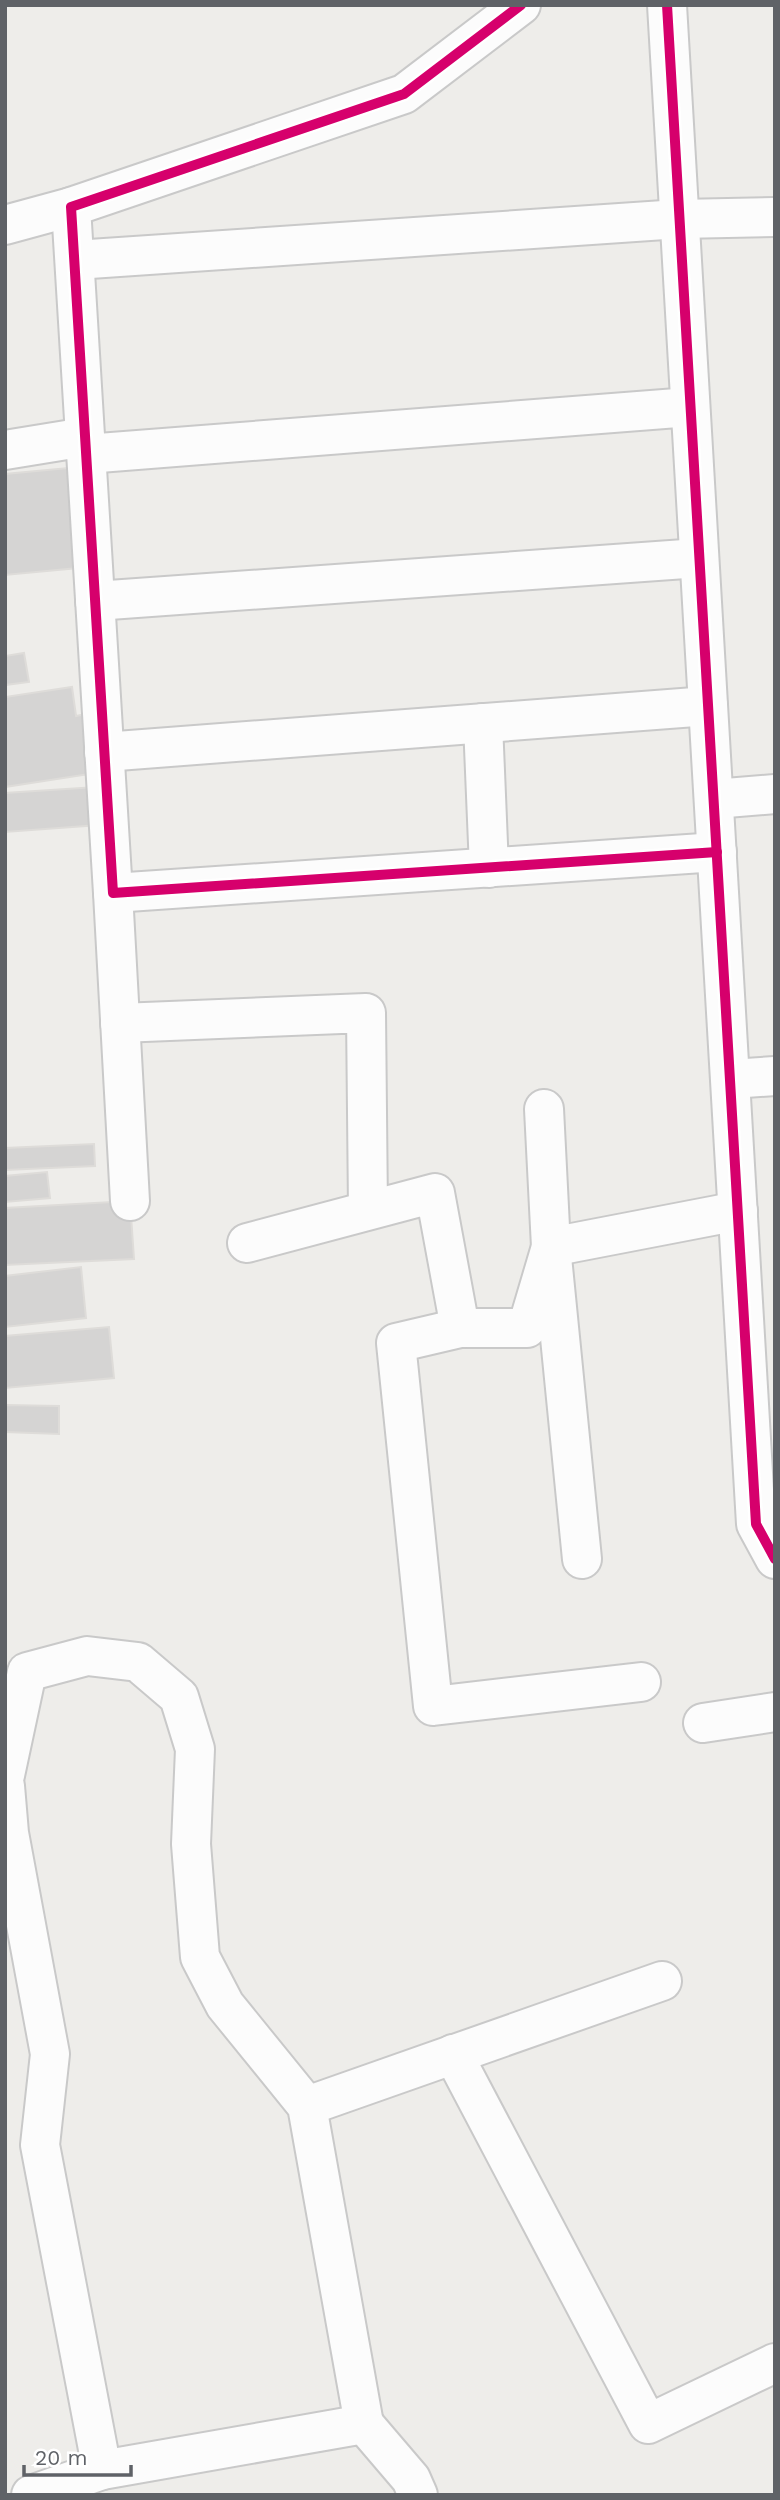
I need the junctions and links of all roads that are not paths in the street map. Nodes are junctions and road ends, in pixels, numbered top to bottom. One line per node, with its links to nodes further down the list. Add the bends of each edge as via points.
1 (522, 5): 3 (street, via 404,94)
2 (667, 5): 5 (street)
3 (71, 207): 6 (street); 7 (street)
4 (775, 217): 5 (street)
5 (679, 219): 7 (street); 8 (street)
6 (5, 225)
7 (75, 260): 9 (street)
8 (690, 407): 9 (street); 11 (street)
9 (86, 446): 10 (street); 12 (street)
10 (5, 450)
11 (699, 558): 12 (street); 13 (street)
12 (95, 601): 15 (street)
13 (708, 706): 14 (street); 17 (street)
14 (483, 723): 15 (street); 19 (street)
15 (104, 752): 20 (street)
16 (775, 794): 17 (street)
17 (714, 799): 18 (street)
18 (717, 852): 19 (street); 23 (street)
19 (489, 868): 20 (street)
20 (113, 893): 21 (street)
21 (120, 1023): 25 (street); 26 (street, via 366,1013)
22 (775, 1076): 23 (street)
23 (731, 1079): 27 (street)
24 (544, 1109): 29 (street)
25 (130, 1201)
26 (369, 1210): 28 (street); 30 (street, via 435,1193)
27 (738, 1211): 29 (street); 32 (street, via 756,1524)
28 (247, 1242)
29 (551, 1247): 30 (street, via 527,1328); 31 (street)
30 (460, 1328): 33 (street, via 396,1343 433,1706)
31 (582, 1559)
32 (775, 1559)
33 (641, 1682)
34 (775, 1712): 35 (street)
35 (703, 1723)
36 (5, 1775): 40 (street, via 27,1672 87,1656 138,1662 179,1697 195,1749 191,1844 200,1957 225,2005)
37 (5, 1786): 43 (street, via 9,1833 50,2054 40,2145)
38 (662, 1981): 39 (street)
39 (453, 2054): 40 (street); 41 (street, via 648,2424)
40 (307, 2106): 42 (street)
41 (775, 2363)
42 (364, 2424): 43 (street); 45 (street, via 411,2479)
43 (102, 2470): 44 (street)
44 (31, 2495)
45 (418, 2495)

